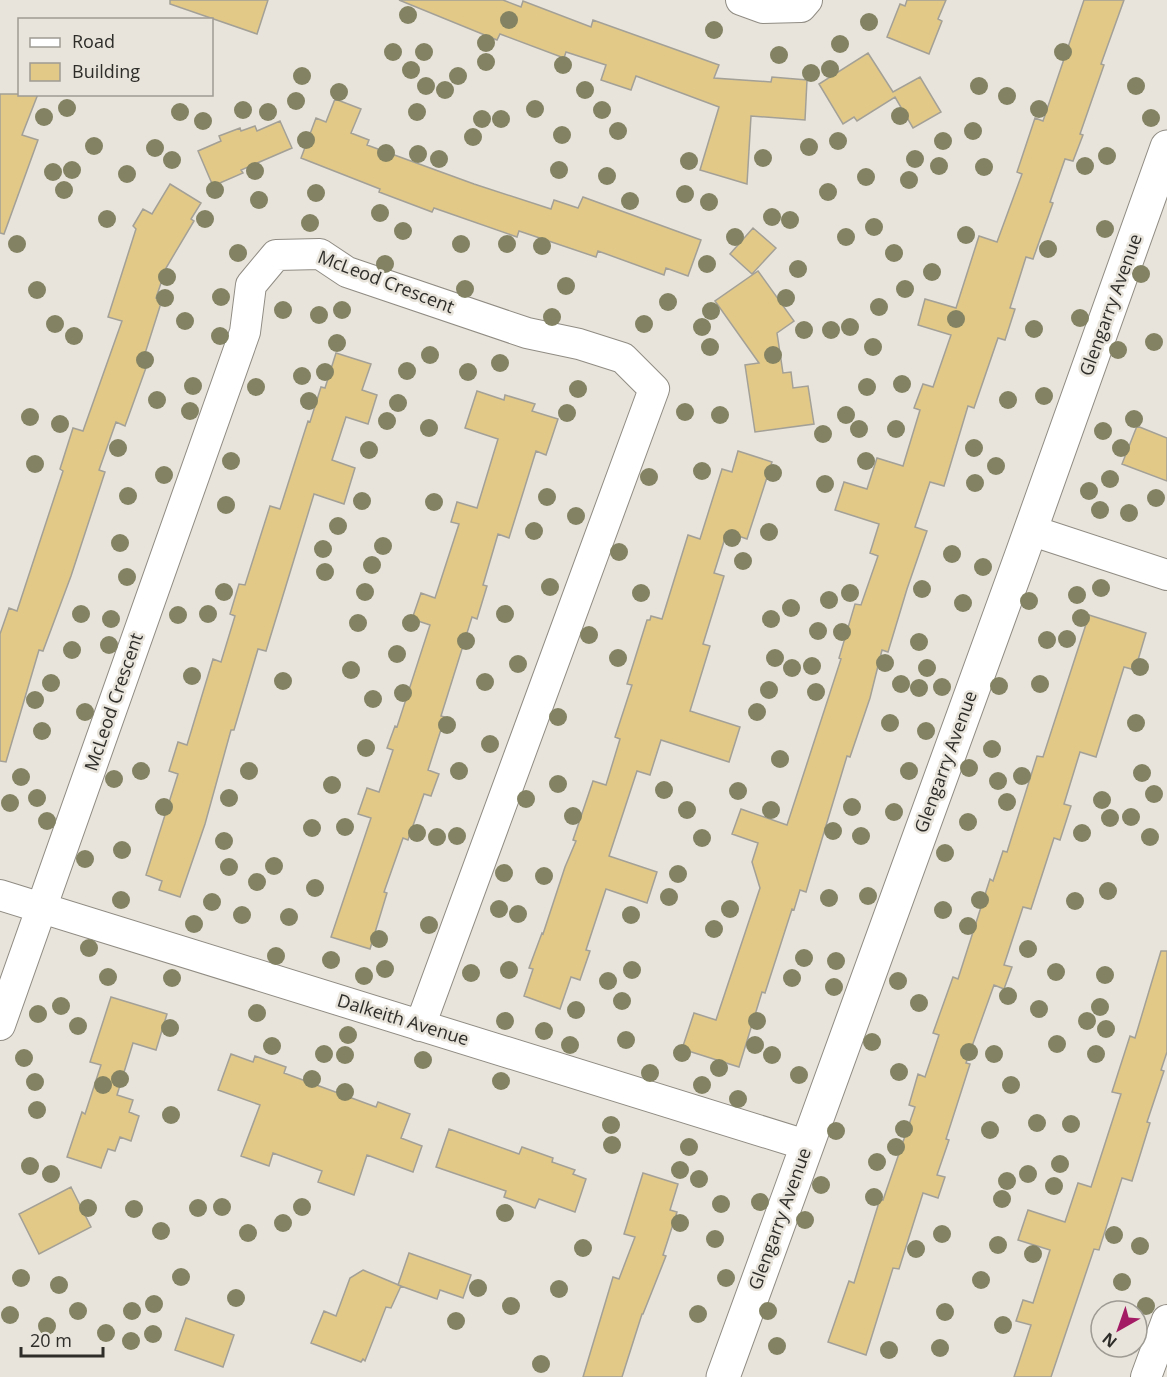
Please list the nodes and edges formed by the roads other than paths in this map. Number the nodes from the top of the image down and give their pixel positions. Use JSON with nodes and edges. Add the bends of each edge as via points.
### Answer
{"nodes":[{"id":1,"x":741,"y":0,"type":"edge"},
{"id":2,"x":807,"y":0,"type":"edge"},
{"id":3,"x":1167,"y":147,"type":"edge"},
{"id":4,"x":1030,"y":530,"type":"junction"},
{"id":5,"x":1167,"y":575,"type":"edge"},
{"id":6,"x":0,"y":895,"type":"edge"},
{"id":7,"x":42,"y":908,"type":"junction"},
{"id":8,"x":0,"y":1025,"type":"edge"},
{"id":9,"x":420,"y":1026,"type":"junction"},
{"id":10,"x":806,"y":1145,"type":"junction"},
{"id":11,"x":1167,"y":1320,"type":"edge"},
{"id":12,"x":723,"y":1377,"type":"edge"},
{"id":13,"x":1146,"y":1377,"type":"edge"}],
"edges":[{"from":1,"to":2,"type":"street","via":[[764,8],[801,7]]},
{"from":3,"to":4,"type":"street","name":"Glengarry Avenue"},
{"from":4,"to":5,"type":"street"},
{"from":4,"to":10,"type":"street","name":"Glengarry Avenue"},
{"from":6,"to":7,"type":"street","name":"Dalkeith Avenue"},
{"from":7,"to":8,"type":"street","name":"McLeod Crescent"},
{"from":7,"to":9,"type":"street","name":"Dalkeith Avenue"},
{"from":7,"to":9,"type":"street","name":"McLeod Crescent","via":[[245,332],[251,285],[276,255],[320,254],[347,272],[527,333],[623,358],[654,389]]},
{"from":9,"to":10,"type":"street","name":"Dalkeith Avenue"},
{"from":10,"to":12,"type":"street","name":"Glengarry Avenue"},
{"from":11,"to":13,"type":"street"}]}
